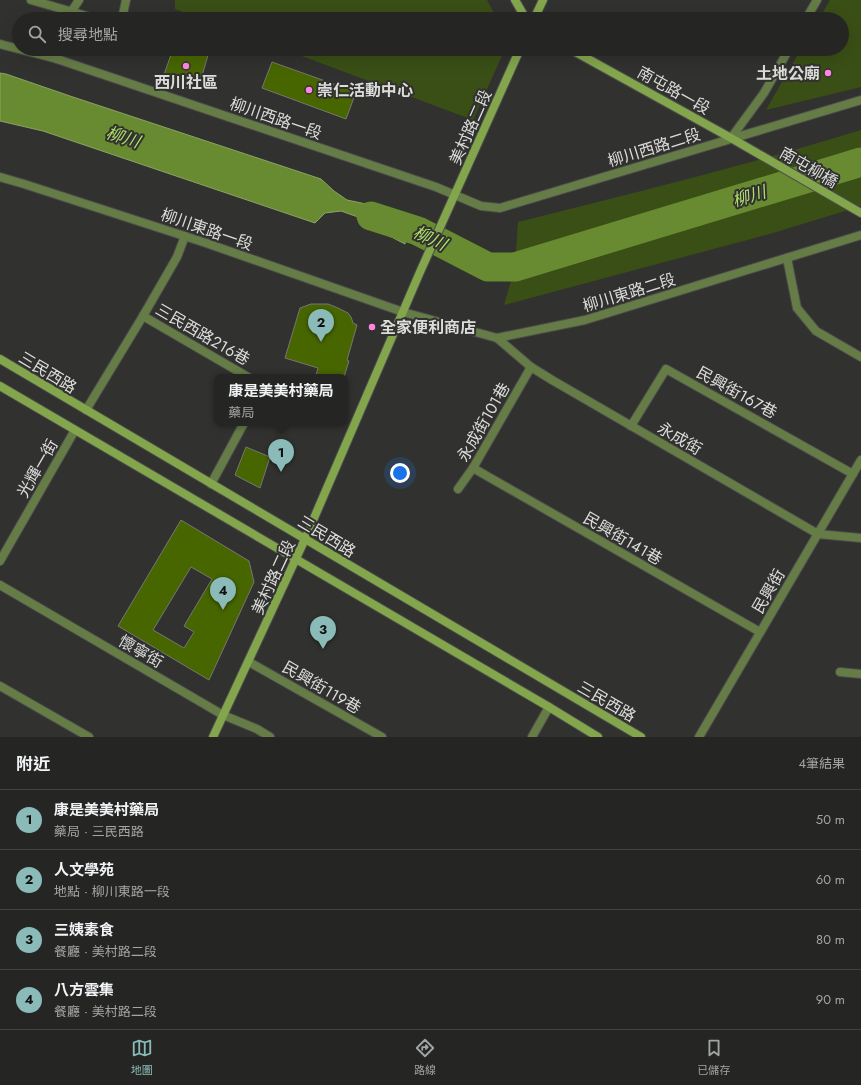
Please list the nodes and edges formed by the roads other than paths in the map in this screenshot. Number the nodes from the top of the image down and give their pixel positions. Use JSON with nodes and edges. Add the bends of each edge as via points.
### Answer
{"nodes":[{"id":1,"x":31,"y":0,"type":"edge"},
{"id":2,"x":79,"y":0,"type":"edge"},
{"id":3,"x":126,"y":0,"type":"edge"},
{"id":4,"x":515,"y":0,"type":"edge"},
{"id":5,"x":543,"y":0,"type":"edge"},
{"id":6,"x":817,"y":0,"type":"edge"},
{"id":7,"x":62,"y":12,"type":"edge"},
{"id":8,"x":72,"y":12,"type":"edge"},
{"id":9,"x":123,"y":12,"type":"edge"},
{"id":10,"x":522,"y":12,"type":"edge"},
{"id":11,"x":537,"y":12,"type":"edge"},
{"id":12,"x":810,"y":12,"type":"edge"},
{"id":13,"x":0,"y":44,"type":"edge"},
{"id":14,"x":12,"y":47,"type":"edge"},
{"id":15,"x":46,"y":56,"type":"edge"},
{"id":16,"x":58,"y":56,"type":"edge"},
{"id":17,"x":517,"y":56,"type":"edge"},
{"id":18,"x":583,"y":56,"type":"edge"},
{"id":19,"x":785,"y":56,"type":"edge"},
{"id":20,"x":57,"y":59,"type":"junction"},
{"id":21,"x":861,"y":100,"type":"edge"},
{"id":22,"x":731,"y":138,"type":"junction"},
{"id":23,"x":764,"y":157,"type":"joint"},
{"id":24,"x":0,"y":177,"type":"edge"},
{"id":25,"x":455,"y":194,"type":"junction"},
{"id":26,"x":861,"y":213,"type":"edge"},
{"id":27,"x":861,"y":235,"type":"edge"},
{"id":28,"x":185,"y":236,"type":"junction"},
{"id":29,"x":787,"y":258,"type":"junction"},
{"id":30,"x":403,"y":312,"type":"junction"},
{"id":31,"x":143,"y":316,"type":"junction"},
{"id":32,"x":497,"y":338,"type":"junction"},
{"id":33,"x":861,"y":357,"type":"edge"},
{"id":34,"x":0,"y":359,"type":"edge"},
{"id":35,"x":531,"y":367,"type":"junction"},
{"id":36,"x":243,"y":374,"type":"edge"},
{"id":37,"x":0,"y":386,"type":"edge"},
{"id":38,"x":86,"y":410,"type":"junction"},
{"id":39,"x":242,"y":426,"type":"edge"},
{"id":40,"x":631,"y":426,"type":"junction"},
{"id":41,"x":75,"y":430,"type":"junction"},
{"id":42,"x":861,"y":460,"type":"edge"},
{"id":43,"x":473,"y":468,"type":"junction"},
{"id":44,"x":853,"y":474,"type":"junction"},
{"id":45,"x":211,"y":484,"type":"junction"},
{"id":46,"x":458,"y":489,"type":"dead end"},
{"id":47,"x":818,"y":534,"type":"junction"},
{"id":48,"x":861,"y":538,"type":"edge"},
{"id":49,"x":305,"y":539,"type":"junction"},
{"id":50,"x":296,"y":560,"type":"junction"},
{"id":51,"x":0,"y":561,"type":"edge"},
{"id":52,"x":0,"y":585,"type":"edge"},
{"id":53,"x":760,"y":632,"type":"junction"},
{"id":54,"x":249,"y":662,"type":"junction"},
{"id":55,"x":840,"y":672,"type":"dead end"},
{"id":56,"x":861,"y":674,"type":"edge"},
{"id":57,"x":0,"y":686,"type":"edge"},
{"id":58,"x":549,"y":707,"type":"junction"},
{"id":59,"x":223,"y":714,"type":"junction"},
{"id":60,"x":89,"y":737,"type":"edge"},
{"id":61,"x":213,"y":737,"type":"edge"},
{"id":62,"x":270,"y":737,"type":"edge"},
{"id":63,"x":382,"y":737,"type":"edge"},
{"id":64,"x":532,"y":737,"type":"edge"},
{"id":65,"x":598,"y":737,"type":"edge"},
{"id":66,"x":641,"y":737,"type":"edge"},
{"id":67,"x":699,"y":737,"type":"edge"}],
"edges":[{"from":1,"to":7,"type":"street"},
{"from":2,"to":8,"type":"street"},
{"from":3,"to":9,"type":"street"},
{"from":4,"to":10,"type":"street"},
{"from":5,"to":11,"type":"street"},
{"from":6,"to":12,"type":"street"},
{"from":13,"to":14,"type":"street","name":"柳川西路一段"},
{"from":15,"to":20,"type":"street","name":"柳川西路一段"},
{"from":16,"to":20,"type":"street"},
{"from":17,"to":25,"type":"street","name":"美村路二段"},
{"from":18,"to":22,"type":"street","name":"南屯路一段"},
{"from":19,"to":22,"type":"street","via":[[764,92]]},
{"from":20,"to":25,"type":"street","name":"柳川西路一段"},
{"from":21,"to":22,"type":"street","name":"柳川西路二段"},
{"from":22,"to":23,"type":"street","name":"南屯路一段"},
{"from":22,"to":25,"type":"street","name":"柳川西路二段","via":[[500,208],[481,206]]},
{"from":23,"to":26,"type":"street","name":"南屯柳橋"},
{"from":24,"to":28,"type":"street","name":"柳川東路一段"},
{"from":25,"to":30,"type":"street","name":"美村路二段"},
{"from":27,"to":29,"type":"street","name":"柳川東路二段"},
{"from":28,"to":30,"type":"street","name":"柳川東路一段"},
{"from":28,"to":31,"type":"street","via":[[177,257]]},
{"from":29,"to":32,"type":"street","name":"柳川東路二段","via":[[585,320]]},
{"from":29,"to":33,"type":"street","via":[[797,308],[816,331]]},
{"from":30,"to":32,"type":"street","name":"柳川東路二段"},
{"from":30,"to":49,"type":"street","name":"美村路二段"},
{"from":31,"to":36,"type":"street","name":"三民西路216巷"},
{"from":31,"to":38,"type":"street"},
{"from":32,"to":35,"type":"street","name":"永成街"},
{"from":34,"to":38,"type":"street","name":"三民西路"},
{"from":35,"to":40,"type":"street","name":"永成街"},
{"from":35,"to":43,"type":"street","name":"永成街101巷"},
{"from":37,"to":41,"type":"street"},
{"from":38,"to":45,"type":"street","name":"三民西路"},
{"from":39,"to":45,"type":"street"},
{"from":40,"to":44,"type":"street","name":"民興街167巷","via":[[666,369]]},
{"from":40,"to":47,"type":"street","name":"永成街"},
{"from":41,"to":50,"type":"street"},
{"from":41,"to":51,"type":"street","name":"光輝一街"},
{"from":42,"to":44,"type":"street","name":"民興街"},
{"from":43,"to":46,"type":"street","name":"永成街101巷"},
{"from":43,"to":53,"type":"street","name":"民興街141巷"},
{"from":44,"to":47,"type":"street","name":"民興街"},
{"from":45,"to":49,"type":"street","name":"三民西路"},
{"from":47,"to":48,"type":"street","name":"永成街"},
{"from":47,"to":53,"type":"street","name":"民興街"},
{"from":49,"to":50,"type":"street","name":"美村路二段"},
{"from":49,"to":66,"type":"street","name":"三民西路"},
{"from":50,"to":54,"type":"street","name":"美村路二段"},
{"from":50,"to":58,"type":"street"},
{"from":52,"to":59,"type":"street","name":"懷寧街"},
{"from":53,"to":67,"type":"street","name":"民興街"},
{"from":54,"to":59,"type":"street","name":"美村路二段"},
{"from":54,"to":63,"type":"street","name":"民興街119巷"},
{"from":55,"to":56,"type":"street"},
{"from":57,"to":60,"type":"street"},
{"from":58,"to":64,"type":"street"},
{"from":58,"to":65,"type":"street"},
{"from":59,"to":61,"type":"street","name":"美村路二段"},
{"from":59,"to":62,"type":"street","name":"懷寧街"}]}
